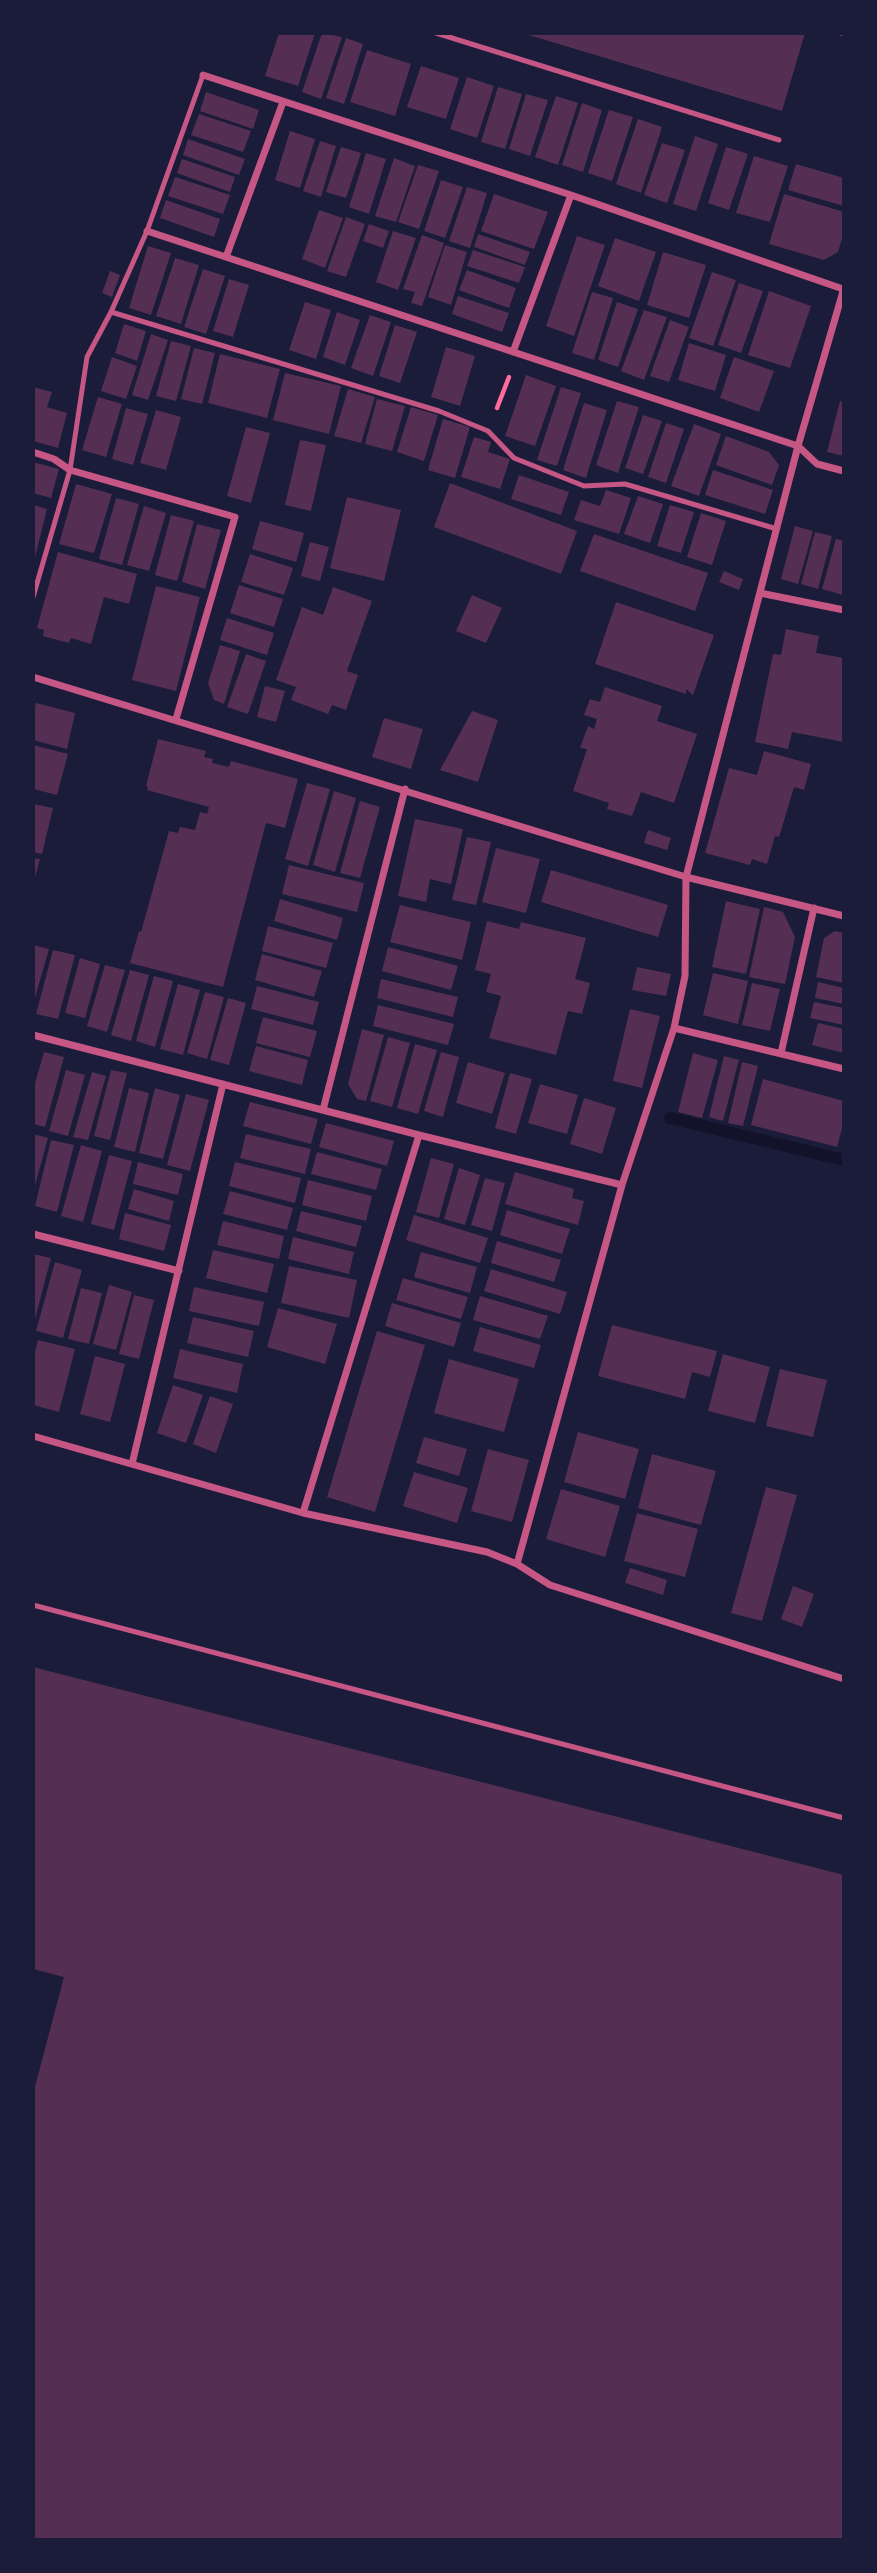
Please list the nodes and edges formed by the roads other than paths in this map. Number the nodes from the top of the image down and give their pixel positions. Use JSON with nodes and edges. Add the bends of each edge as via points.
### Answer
{"nodes":[{"id":1,"x":436,"y":33,"type":"edge"},
{"id":2,"x":203,"y":75,"type":"joint"},
{"id":3,"x":283,"y":102,"type":"junction"},
{"id":4,"x":779,"y":140,"type":"dead end"},
{"id":5,"x":571,"y":195,"type":"junction"},
{"id":6,"x":147,"y":231,"type":"junction"},
{"id":7,"x":226,"y":257,"type":"junction"},
{"id":8,"x":844,"y":288,"type":"edge"},
{"id":9,"x":111,"y":312,"type":"junction"},
{"id":10,"x":513,"y":352,"type":"junction"},
{"id":11,"x":798,"y":446,"type":"junction"},
{"id":12,"x":33,"y":452,"type":"edge"},
{"id":13,"x":70,"y":470,"type":"junction"},
{"id":14,"x":844,"y":471,"type":"edge"},
{"id":15,"x":777,"y":529,"type":"junction"},
{"id":16,"x":760,"y":593,"type":"junction"},
{"id":17,"x":33,"y":597,"type":"edge"},
{"id":18,"x":844,"y":610,"type":"edge"},
{"id":19,"x":33,"y":677,"type":"edge"},
{"id":20,"x":176,"y":719,"type":"junction"},
{"id":21,"x":405,"y":789,"type":"junction"},
{"id":22,"x":686,"y":877,"type":"junction"},
{"id":23,"x":814,"y":908,"type":"junction"},
{"id":24,"x":844,"y":916,"type":"edge"},
{"id":25,"x":674,"y":1028,"type":"junction"},
{"id":26,"x":33,"y":1035,"type":"edge"},
{"id":27,"x":781,"y":1054,"type":"junction"},
{"id":28,"x":844,"y":1069,"type":"edge"},
{"id":29,"x":223,"y":1084,"type":"junction"},
{"id":30,"x":323,"y":1111,"type":"junction"},
{"id":31,"x":419,"y":1135,"type":"junction"},
{"id":32,"x":622,"y":1185,"type":"junction"},
{"id":33,"x":33,"y":1234,"type":"edge"},
{"id":34,"x":179,"y":1271,"type":"junction"},
{"id":35,"x":33,"y":1436,"type":"edge"},
{"id":36,"x":132,"y":1464,"type":"junction"},
{"id":37,"x":303,"y":1513,"type":"junction"},
{"id":38,"x":517,"y":1564,"type":"junction"},
{"id":39,"x":33,"y":1605,"type":"edge"},
{"id":40,"x":844,"y":1679,"type":"edge"},
{"id":41,"x":844,"y":1818,"type":"edge"}],
"edges":[{"from":1,"to":4,"type":"lane"},
{"from":2,"to":3,"type":"street"},
{"from":2,"to":6,"type":"lane"},
{"from":3,"to":5,"type":"street"},
{"from":3,"to":7,"type":"street"},
{"from":5,"to":8,"type":"street"},
{"from":5,"to":10,"type":"street"},
{"from":6,"to":7,"type":"street"},
{"from":6,"to":9,"type":"lane"},
{"from":7,"to":10,"type":"street"},
{"from":8,"to":11,"type":"street"},
{"from":9,"to":13,"type":"lane","via":[[87,357]]},
{"from":9,"to":15,"type":"lane","via":[[439,411],[488,431],[514,458],[584,486],[625,484]]},
{"from":10,"to":11,"type":"street"},
{"from":11,"to":14,"type":"street","via":[[817,464]]},
{"from":11,"to":15,"type":"street"},
{"from":12,"to":13,"type":"street"},
{"from":13,"to":17,"type":"lane"},
{"from":13,"to":20,"type":"street","via":[[235,517]]},
{"from":15,"to":16,"type":"street"},
{"from":16,"to":18,"type":"street"},
{"from":16,"to":22,"type":"street"},
{"from":19,"to":20,"type":"street"},
{"from":20,"to":21,"type":"street"},
{"from":21,"to":22,"type":"street"},
{"from":21,"to":30,"type":"street"},
{"from":22,"to":23,"type":"street"},
{"from":22,"to":25,"type":"street","via":[[685,976]]},
{"from":23,"to":24,"type":"street"},
{"from":23,"to":27,"type":"street"},
{"from":25,"to":27,"type":"street"},
{"from":25,"to":32,"type":"street"},
{"from":26,"to":29,"type":"street"},
{"from":27,"to":28,"type":"street"},
{"from":29,"to":30,"type":"street"},
{"from":29,"to":34,"type":"street"},
{"from":30,"to":31,"type":"street"},
{"from":31,"to":32,"type":"street"},
{"from":31,"to":37,"type":"street"},
{"from":32,"to":38,"type":"street"},
{"from":33,"to":34,"type":"street"},
{"from":34,"to":36,"type":"street"},
{"from":35,"to":36,"type":"street"},
{"from":36,"to":37,"type":"street"},
{"from":37,"to":38,"type":"street","via":[[486,1552]]},
{"from":38,"to":40,"type":"street","via":[[550,1585]]},
{"from":39,"to":41,"type":"lane"}]}
